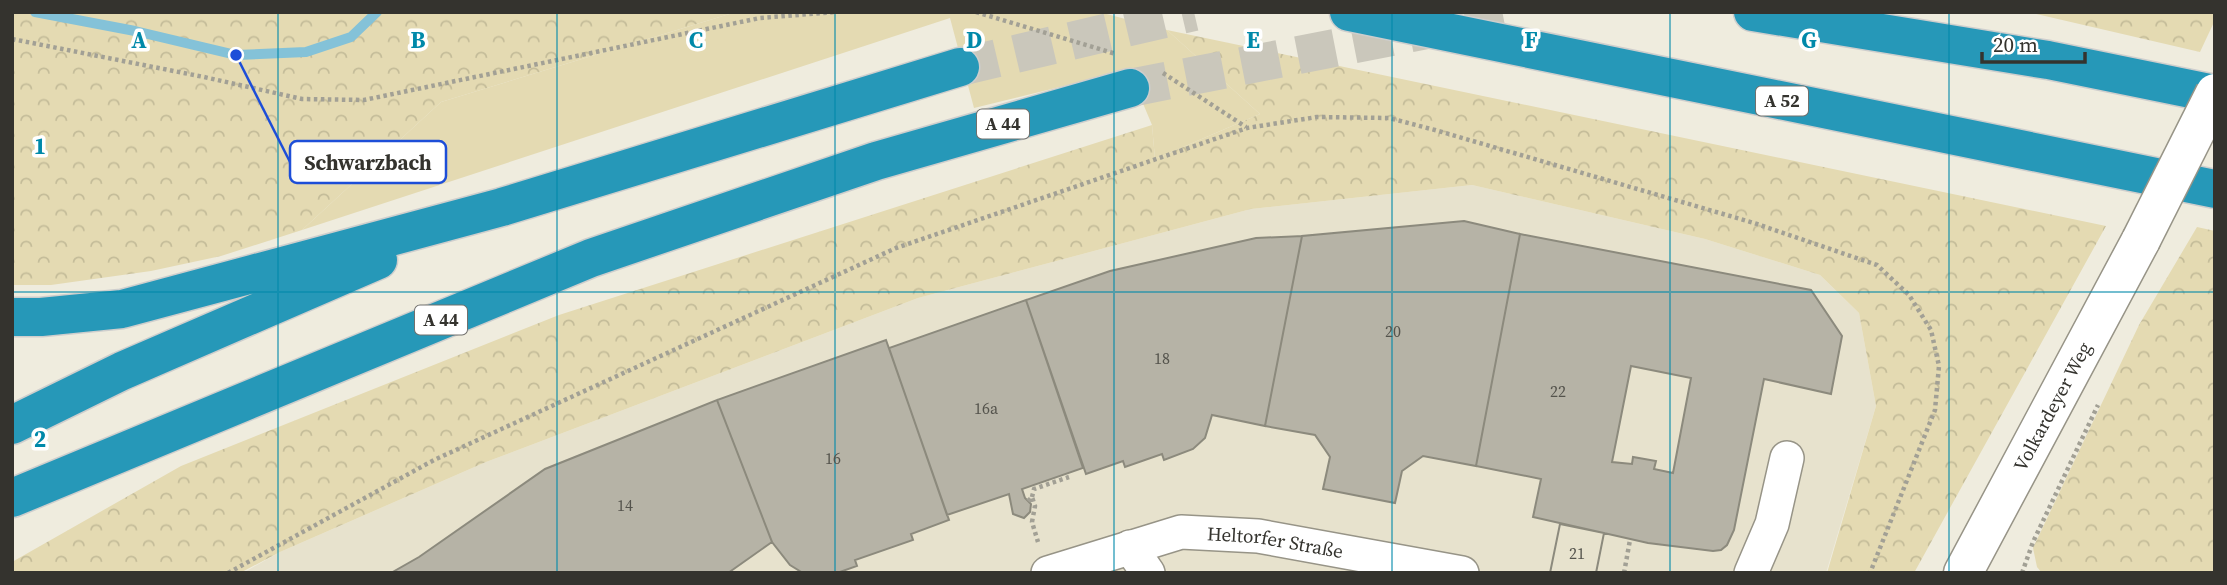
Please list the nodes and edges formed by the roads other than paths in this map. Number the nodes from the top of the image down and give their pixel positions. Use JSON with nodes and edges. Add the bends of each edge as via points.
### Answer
{"nodes":[{"id":1,"x":1349,"y":12,"type":"edge"},
{"id":2,"x":1753,"y":12,"type":"edge"},
{"id":3,"x":960,"y":67,"type":"tunnel mouth"},
{"id":4,"x":1130,"y":88,"type":"tunnel mouth"},
{"id":5,"x":2215,"y":94,"type":"edge"},
{"id":6,"x":2215,"y":189,"type":"edge"},
{"id":7,"x":502,"y":207,"type":"junction"},
{"id":8,"x":12,"y":317,"type":"edge"},
{"id":9,"x":12,"y":425,"type":"edge"},
{"id":10,"x":1787,"y":458,"type":"dead end"},
{"id":11,"x":12,"y":498,"type":"edge"},
{"id":12,"x":1044,"y":560,"type":"edge"},
{"id":13,"x":1139,"y":560,"type":"edge"},
{"id":14,"x":1462,"y":573,"type":"edge"},
{"id":15,"x":1752,"y":573,"type":"edge"},
{"id":16,"x":1963,"y":573,"type":"edge"}],
"edges":[{"from":1,"to":6,"type":"highway","number":"A 52"},
{"from":2,"to":5,"type":"highway","via":[[2048,60]]},
{"from":3,"to":7,"type":"highway"},
{"from":4,"to":11,"type":"highway","number":"A 44","via":[[876,161],[591,258]]},
{"from":5,"to":16,"type":"street","name":"Volkardeyer Weg","bridge":true},
{"from":7,"to":8,"type":"highway","via":[[122,309]]},
{"from":7,"to":9,"type":"highway","via":[[122,371]]},
{"from":10,"to":15,"type":"street","via":[[1772,524]]},
{"from":12,"to":13,"type":"street","name":"Heltorfer Straße"},
{"from":13,"to":14,"type":"street","name":"Heltorfer Straße","via":[[1181,532],[1258,536]]}]}
